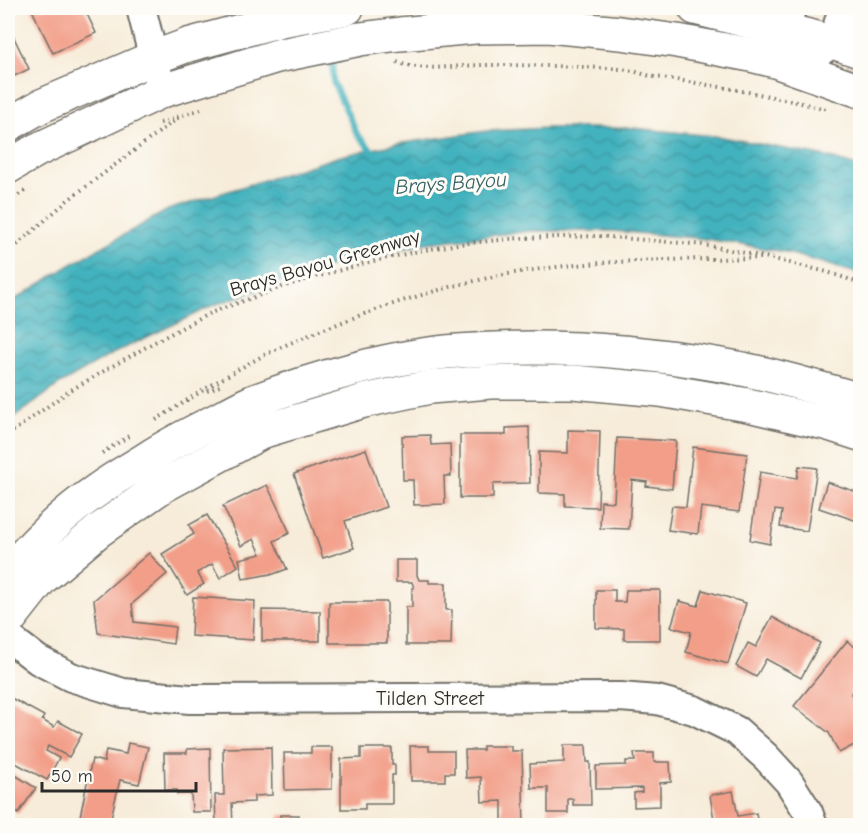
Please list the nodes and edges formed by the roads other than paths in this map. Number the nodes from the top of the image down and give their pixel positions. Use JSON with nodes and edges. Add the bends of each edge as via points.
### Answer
{"nodes":[{"id":1,"x":141,"y":8,"type":"edge"},
{"id":2,"x":347,"y":8,"type":"edge"},
{"id":3,"x":695,"y":8,"type":"edge"},
{"id":4,"x":843,"y":8,"type":"edge"},
{"id":5,"x":788,"y":19,"type":"edge"},
{"id":6,"x":847,"y":46,"type":"edge"},
{"id":7,"x":153,"y":58,"type":"junction"},
{"id":8,"x":796,"y":68,"type":"junction"},
{"id":9,"x":861,"y":91,"type":"edge"},
{"id":10,"x":171,"y":104,"type":"junction"},
{"id":11,"x":8,"y":125,"type":"edge"},
{"id":12,"x":17,"y":178,"type":"edge"},
{"id":13,"x":861,"y":400,"type":"edge"},
{"id":14,"x":861,"y":434,"type":"edge"},
{"id":15,"x":8,"y":573,"type":"edge"},
{"id":16,"x":8,"y":621,"type":"edge"},
{"id":17,"x":8,"y":637,"type":"edge"},
{"id":18,"x":813,"y":825,"type":"edge"}],
"edges":[{"from":1,"to":7,"type":"street"},
{"from":2,"to":7,"type":"main road","via":[[281,20]]},
{"from":3,"to":5,"type":"main road"},
{"from":4,"to":6,"type":"street"},
{"from":5,"to":6,"type":"main road"},
{"from":5,"to":8,"type":"street"},
{"from":6,"to":8,"type":"street"},
{"from":7,"to":10,"type":"street"},
{"from":7,"to":11,"type":"main road","via":[[41,106]]},
{"from":8,"to":9,"type":"main road"},
{"from":8,"to":10,"type":"main road","via":[[751,55],[620,33],[548,26],[475,27],[360,39],[277,56]]},
{"from":10,"to":12,"type":"main road","via":[[37,150]]},
{"from":13,"to":15,"type":"main road","via":[[722,365],[584,349],[457,351],[388,362],[320,379],[251,403],[178,440],[98,489],[61,518]]},
{"from":14,"to":16,"type":"main road","via":[[748,405],[660,390],[573,382],[430,387],[375,399],[264,431],[161,487],[98,531],[41,579]]},
{"from":17,"to":18,"type":"street","name":"Tilden Street","via":[[38,660],[70,677],[123,693],[190,699],[657,700],[694,710],[737,731],[789,782]]}]}
